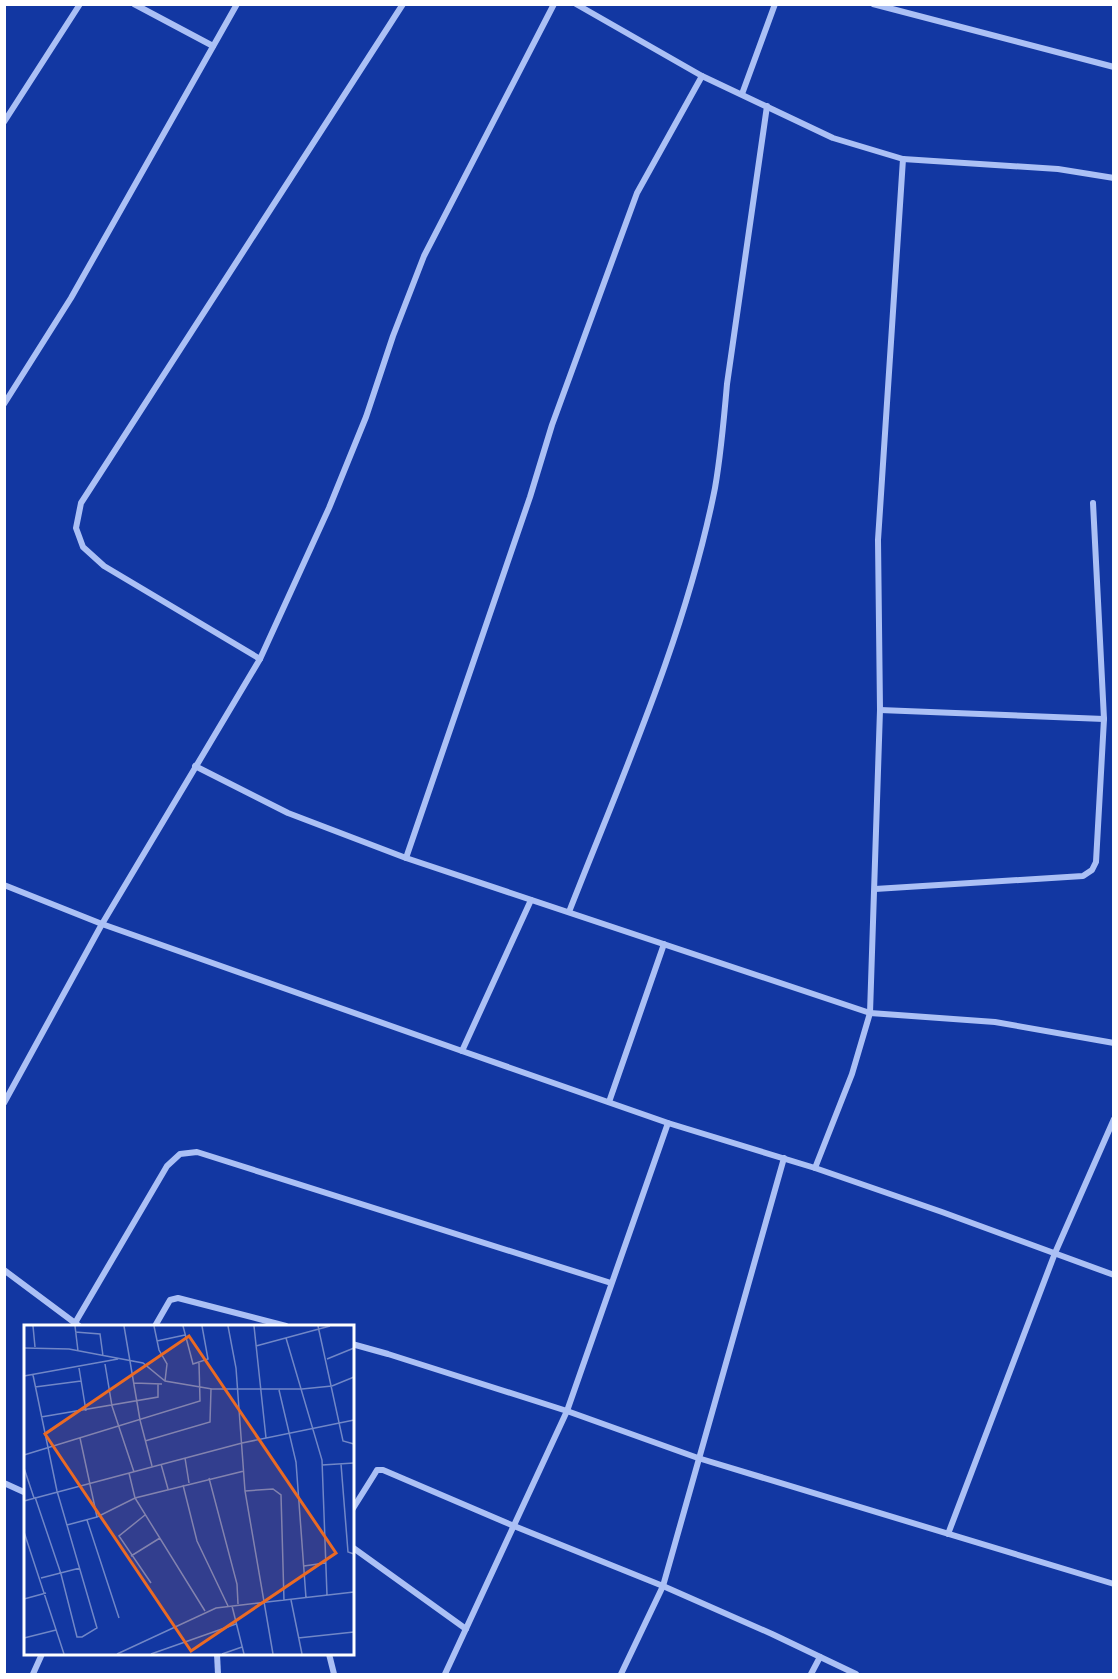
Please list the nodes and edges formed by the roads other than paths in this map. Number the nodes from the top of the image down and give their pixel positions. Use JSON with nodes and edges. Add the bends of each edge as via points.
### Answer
{"nodes":[{"id":1,"x":80,"y":4,"type":"edge"},
{"id":2,"x":134,"y":4,"type":"edge"},
{"id":3,"x":237,"y":4,"type":"edge"},
{"id":4,"x":403,"y":4,"type":"edge"},
{"id":5,"x":554,"y":4,"type":"edge"},
{"id":6,"x":576,"y":4,"type":"edge"},
{"id":7,"x":775,"y":4,"type":"edge"},
{"id":8,"x":873,"y":4,"type":"edge"},
{"id":9,"x":213,"y":46,"type":"junction"},
{"id":10,"x":1113,"y":67,"type":"edge"},
{"id":11,"x":702,"y":76,"type":"junction"},
{"id":12,"x":742,"y":94,"type":"junction"},
{"id":13,"x":767,"y":106,"type":"junction"},
{"id":14,"x":4,"y":122,"type":"edge"},
{"id":15,"x":903,"y":159,"type":"junction"},
{"id":16,"x":1113,"y":178,"type":"edge"},
{"id":17,"x":4,"y":404,"type":"edge"},
{"id":18,"x":1093,"y":503,"type":"dead end"},
{"id":19,"x":260,"y":659,"type":"junction"},
{"id":20,"x":879,"y":710,"type":"junction"},
{"id":21,"x":1104,"y":719,"type":"junction"},
{"id":22,"x":195,"y":766,"type":"junction"},
{"id":23,"x":406,"y":858,"type":"junction"},
{"id":24,"x":4,"y":885,"type":"edge"},
{"id":25,"x":875,"y":889,"type":"junction"},
{"id":26,"x":531,"y":900,"type":"junction"},
{"id":27,"x":569,"y":912,"type":"junction"},
{"id":28,"x":102,"y":924,"type":"junction"},
{"id":29,"x":664,"y":944,"type":"junction"},
{"id":30,"x":870,"y":1013,"type":"junction"},
{"id":31,"x":1113,"y":1043,"type":"edge"},
{"id":32,"x":462,"y":1051,"type":"junction"},
{"id":33,"x":609,"y":1102,"type":"junction"},
{"id":34,"x":4,"y":1103,"type":"edge"},
{"id":35,"x":1113,"y":1119,"type":"edge"},
{"id":36,"x":668,"y":1123,"type":"junction"},
{"id":37,"x":784,"y":1158,"type":"junction"},
{"id":38,"x":815,"y":1168,"type":"junction"},
{"id":39,"x":1055,"y":1253,"type":"junction"},
{"id":40,"x":4,"y":1270,"type":"edge"},
{"id":41,"x":1113,"y":1275,"type":"edge"},
{"id":42,"x":611,"y":1284,"type":"junction"},
{"id":43,"x":77,"y":1325,"type":"edge"},
{"id":44,"x":156,"y":1325,"type":"edge"},
{"id":45,"x":282,"y":1325,"type":"edge"},
{"id":46,"x":354,"y":1345,"type":"edge"},
{"id":47,"x":567,"y":1411,"type":"junction"},
{"id":48,"x":698,"y":1458,"type":"junction"},
{"id":49,"x":4,"y":1483,"type":"edge"},
{"id":50,"x":24,"y":1492,"type":"edge"},
{"id":51,"x":354,"y":1507,"type":"edge"},
{"id":52,"x":514,"y":1526,"type":"junction"},
{"id":53,"x":948,"y":1534,"type":"junction"},
{"id":54,"x":354,"y":1548,"type":"edge"},
{"id":55,"x":1113,"y":1584,"type":"edge"},
{"id":56,"x":663,"y":1586,"type":"junction"},
{"id":57,"x":466,"y":1629,"type":"junction"},
{"id":58,"x":41,"y":1655,"type":"edge"},
{"id":59,"x":217,"y":1655,"type":"edge"},
{"id":60,"x":329,"y":1655,"type":"edge"},
{"id":61,"x":820,"y":1657,"type":"junction"},
{"id":62,"x":33,"y":1674,"type":"edge"},
{"id":63,"x":218,"y":1674,"type":"edge"},
{"id":64,"x":334,"y":1674,"type":"edge"},
{"id":65,"x":445,"y":1674,"type":"edge"},
{"id":66,"x":621,"y":1674,"type":"edge"},
{"id":67,"x":812,"y":1674,"type":"edge"},
{"id":68,"x":856,"y":1674,"type":"edge"}],
"edges":[{"from":1,"to":14,"type":"street"},
{"from":2,"to":9,"type":"street"},
{"from":3,"to":9,"type":"street"},
{"from":4,"to":19,"type":"street","via":[[81,503],[76,528],[83,547],[104,566]]},
{"from":5,"to":19,"type":"street","via":[[424,256],[329,508]]},
{"from":6,"to":11,"type":"street"},
{"from":7,"to":12,"type":"street"},
{"from":8,"to":10,"type":"street"},
{"from":9,"to":17,"type":"street","via":[[71,298]]},
{"from":11,"to":12,"type":"street"},
{"from":11,"to":23,"type":"street","via":[[637,193],[552,425]]},
{"from":12,"to":13,"type":"street"},
{"from":13,"to":15,"type":"street","via":[[833,138]]},
{"from":13,"to":27,"type":"street","via":[[715,487],[671,648]]},
{"from":15,"to":16,"type":"street","via":[[1058,169]]},
{"from":15,"to":20,"type":"street","via":[[878,540]]},
{"from":18,"to":21,"type":"street"},
{"from":19,"to":22,"type":"street"},
{"from":20,"to":21,"type":"street"},
{"from":20,"to":25,"type":"street"},
{"from":21,"to":25,"type":"street","via":[[1096,862],[1092,870],[1083,876]]},
{"from":22,"to":23,"type":"street","via":[[288,813]]},
{"from":22,"to":28,"type":"street"},
{"from":23,"to":26,"type":"street"},
{"from":24,"to":28,"type":"street"},
{"from":25,"to":30,"type":"street"},
{"from":26,"to":27,"type":"street"},
{"from":26,"to":32,"type":"street"},
{"from":27,"to":29,"type":"street"},
{"from":28,"to":32,"type":"street"},
{"from":28,"to":34,"type":"street"},
{"from":29,"to":30,"type":"street"},
{"from":29,"to":33,"type":"street"},
{"from":30,"to":31,"type":"street","via":[[995,1022]]},
{"from":30,"to":38,"type":"street","via":[[852,1074]]},
{"from":32,"to":33,"type":"street"},
{"from":33,"to":36,"type":"street"},
{"from":35,"to":39,"type":"street"},
{"from":36,"to":37,"type":"street"},
{"from":36,"to":42,"type":"street"},
{"from":37,"to":38,"type":"street"},
{"from":37,"to":48,"type":"street"},
{"from":38,"to":39,"type":"street"},
{"from":39,"to":41,"type":"street"},
{"from":39,"to":53,"type":"street"},
{"from":40,"to":43,"type":"street"},
{"from":42,"to":43,"type":"street","via":[[197,1152],[180,1154],[167,1166]]},
{"from":42,"to":47,"type":"street"},
{"from":44,"to":45,"type":"street","via":[[170,1300],[178,1298]]},
{"from":46,"to":47,"type":"street"},
{"from":47,"to":48,"type":"street"},
{"from":47,"to":52,"type":"street"},
{"from":48,"to":53,"type":"street"},
{"from":48,"to":56,"type":"street"},
{"from":49,"to":50,"type":"street"},
{"from":51,"to":52,"type":"street","via":[[377,1470],[383,1470]]},
{"from":52,"to":56,"type":"street"},
{"from":52,"to":57,"type":"street"},
{"from":53,"to":55,"type":"street"},
{"from":54,"to":57,"type":"street"},
{"from":56,"to":61,"type":"street"},
{"from":56,"to":66,"type":"street"},
{"from":57,"to":65,"type":"street"},
{"from":58,"to":62,"type":"street"},
{"from":59,"to":63,"type":"street"},
{"from":60,"to":64,"type":"street"},
{"from":61,"to":67,"type":"street"},
{"from":61,"to":68,"type":"street"}]}
